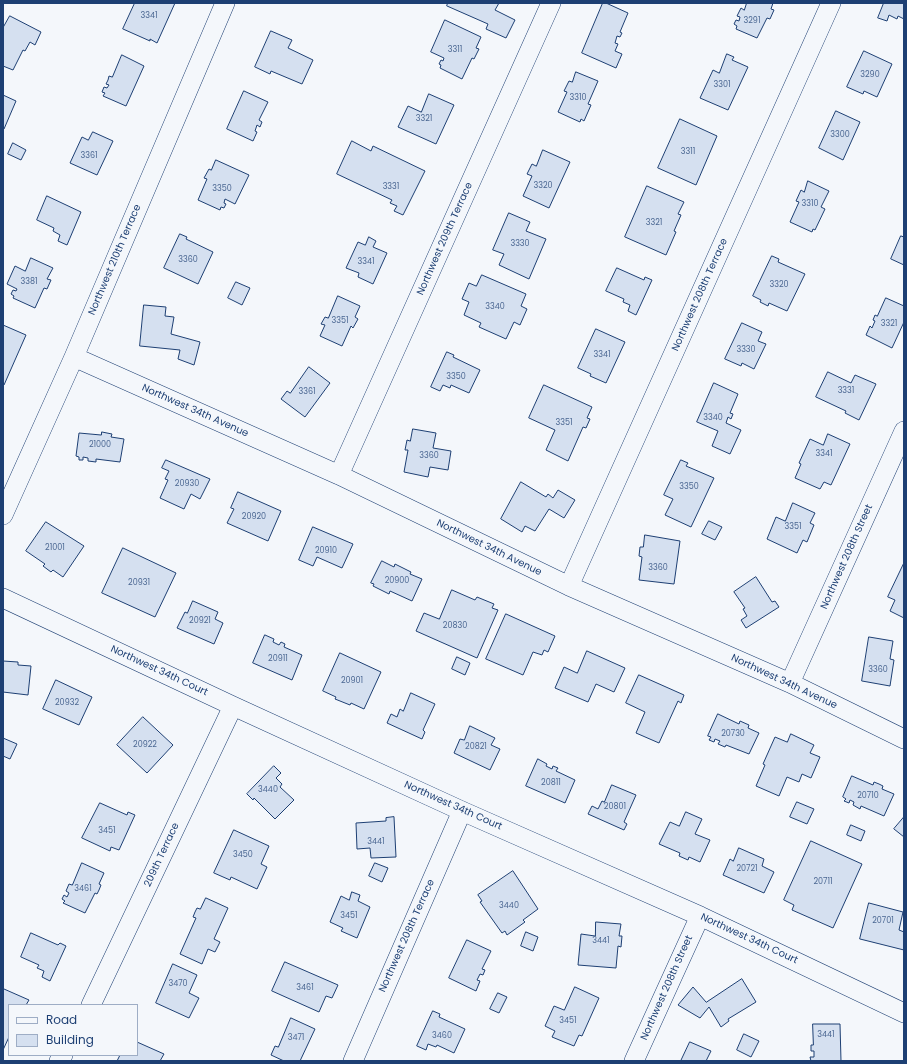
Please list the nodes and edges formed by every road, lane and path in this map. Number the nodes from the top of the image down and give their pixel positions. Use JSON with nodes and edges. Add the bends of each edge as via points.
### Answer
{"nodes":[{"id":1,"x":225,"y":3,"type":"edge"},
{"id":2,"x":551,"y":3,"type":"edge"},
{"id":3,"x":831,"y":3,"type":"edge"},
{"id":4,"x":74,"y":356,"type":"junction"},
{"id":5,"x":904,"y":431,"type":"edge"},
{"id":6,"x":339,"y":475,"type":"junction"},
{"id":7,"x":3,"y":515,"type":"edge"},
{"id":8,"x":569,"y":586,"type":"junction"},
{"id":9,"x":3,"y":598,"type":"edge"},
{"id":10,"x":790,"y":683,"type":"junction"},
{"id":11,"x":233,"y":706,"type":"junction"},
{"id":12,"x":904,"y":739,"type":"edge"},
{"id":13,"x":462,"y":811,"type":"junction"},
{"id":14,"x":700,"y":916,"type":"junction"},
{"id":15,"x":91,"y":1004,"type":"edge"},
{"id":16,"x":904,"y":1013,"type":"edge"},
{"id":17,"x":352,"y":1061,"type":"edge"},
{"id":18,"x":634,"y":1061,"type":"edge"}],
"edges":[{"from":1,"to":4,"type":"street","name":"Northwest 210th Terrace"},
{"from":2,"to":6,"type":"street","name":"Northwest 209th Terrace"},
{"from":3,"to":8,"type":"street","name":"Northwest 208th Terrace"},
{"from":4,"to":6,"type":"street","name":"Northwest 34th Avenue"},
{"from":4,"to":7,"type":"street","name":"Northwest 210th Terrace"},
{"from":5,"to":10,"type":"street","name":"Northwest 208th Street"},
{"from":6,"to":8,"type":"street","name":"Northwest 34th Avenue"},
{"from":8,"to":10,"type":"street","name":"Northwest 34th Avenue"},
{"from":9,"to":11,"type":"street","name":"Northwest 34th Court"},
{"from":10,"to":12,"type":"street","name":"Northwest 34th Avenue"},
{"from":11,"to":13,"type":"street","name":"Northwest 34th Court"},
{"from":11,"to":15,"type":"street","name":"209th Terrace"},
{"from":13,"to":14,"type":"street","name":"Northwest 34th Court"},
{"from":13,"to":17,"type":"street","name":"Northwest 208th Terrace"},
{"from":14,"to":16,"type":"street","name":"Northwest 34th Court"},
{"from":14,"to":18,"type":"street","name":"Northwest 208th Street"}]}
